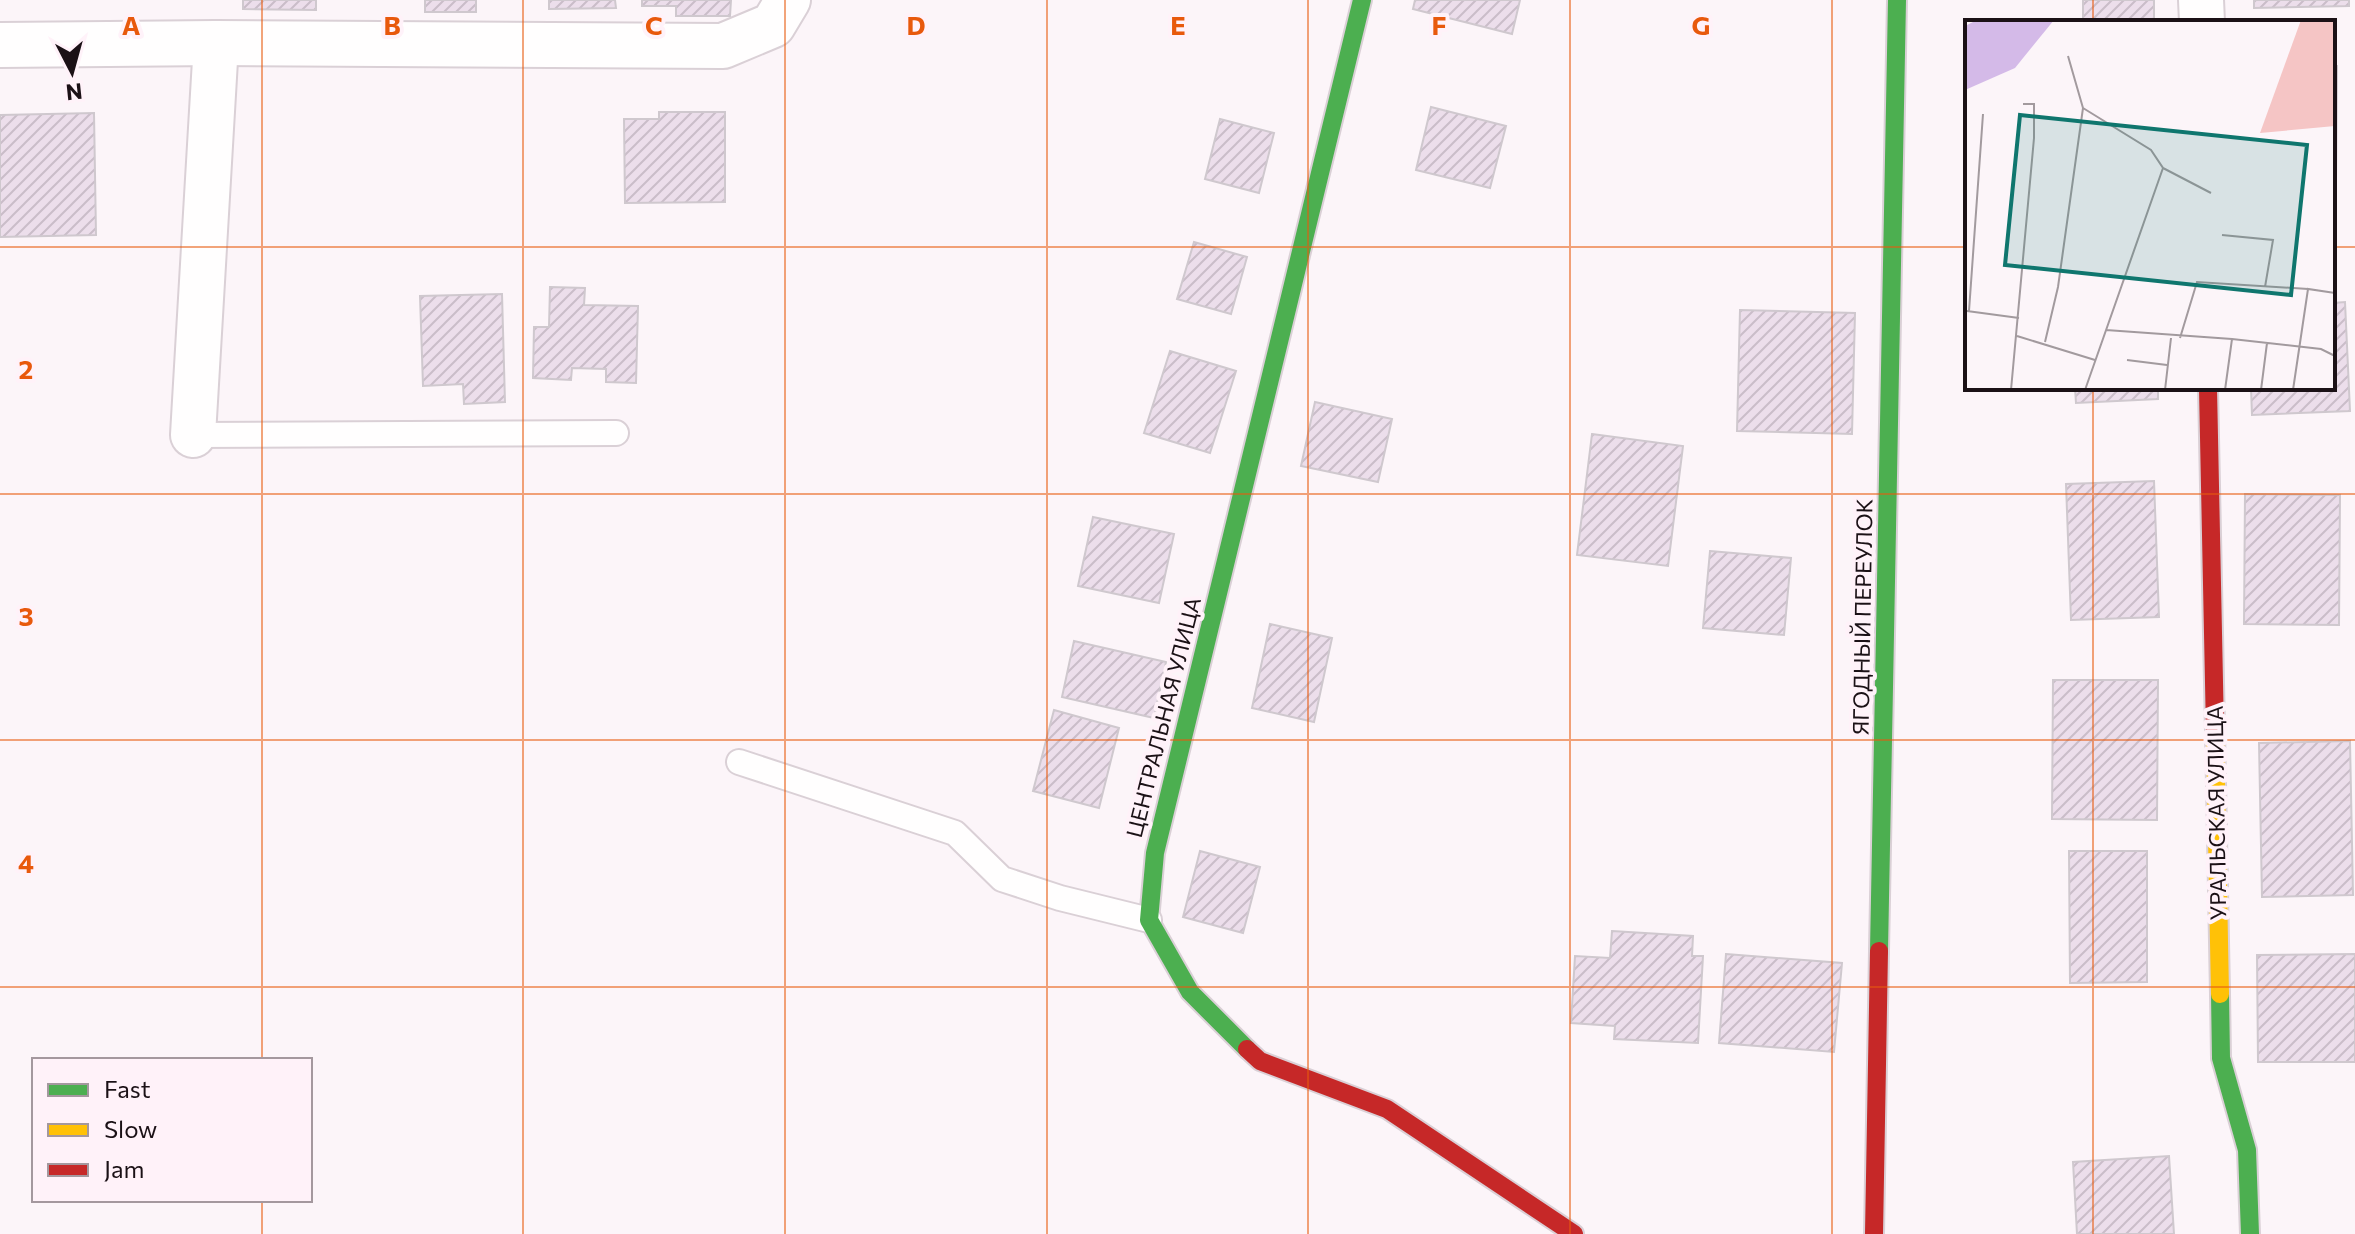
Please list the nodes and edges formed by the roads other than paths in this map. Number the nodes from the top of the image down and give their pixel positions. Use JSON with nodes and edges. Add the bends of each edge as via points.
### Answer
{"nodes":[{"id":1,"x":788,"y":0,"type":"edge"},
{"id":2,"x":1362,"y":0,"type":"edge"},
{"id":3,"x":1897,"y":0,"type":"edge"},
{"id":4,"x":2201,"y":0,"type":"edge"},
{"id":5,"x":2202,"y":20,"type":"edge"},
{"id":6,"x":216,"y":43,"type":"junction"},
{"id":7,"x":0,"y":45,"type":"edge"},
{"id":8,"x":2208,"y":390,"type":"edge"},
{"id":9,"x":616,"y":433,"type":"dead end"},
{"id":10,"x":193,"y":435,"type":"joint"},
{"id":11,"x":739,"y":762,"type":"dead end"},
{"id":12,"x":1149,"y":920,"type":"junction"},
{"id":13,"x":1574,"y":1234,"type":"edge"},
{"id":14,"x":1874,"y":1234,"type":"edge"},
{"id":15,"x":2250,"y":1234,"type":"edge"}],
"edges":[{"from":1,"to":6,"type":"street","via":[[773,25],[723,46]]},
{"from":2,"to":12,"type":"street","name":"ЦЕНТРАЛЬНАЯ УЛИЦА","via":[[1155,853]]},
{"from":3,"to":14,"type":"street","name":"ЯГОДНЫЙ ПЕРЕУЛОК"},
{"from":4,"to":5,"type":"street"},
{"from":6,"to":7,"type":"street"},
{"from":6,"to":10,"type":"street"},
{"from":8,"to":15,"type":"street","name":"УРАЛЬСКАЯ УЛИЦА","via":[[2221,1058],[2247,1150]]},
{"from":9,"to":10,"type":"lane"},
{"from":11,"to":12,"type":"lane","via":[[955,833],[1002,879]]},
{"from":12,"to":13,"type":"street","via":[[1190,992],[1260,1061],[1387,1109]]}]}
